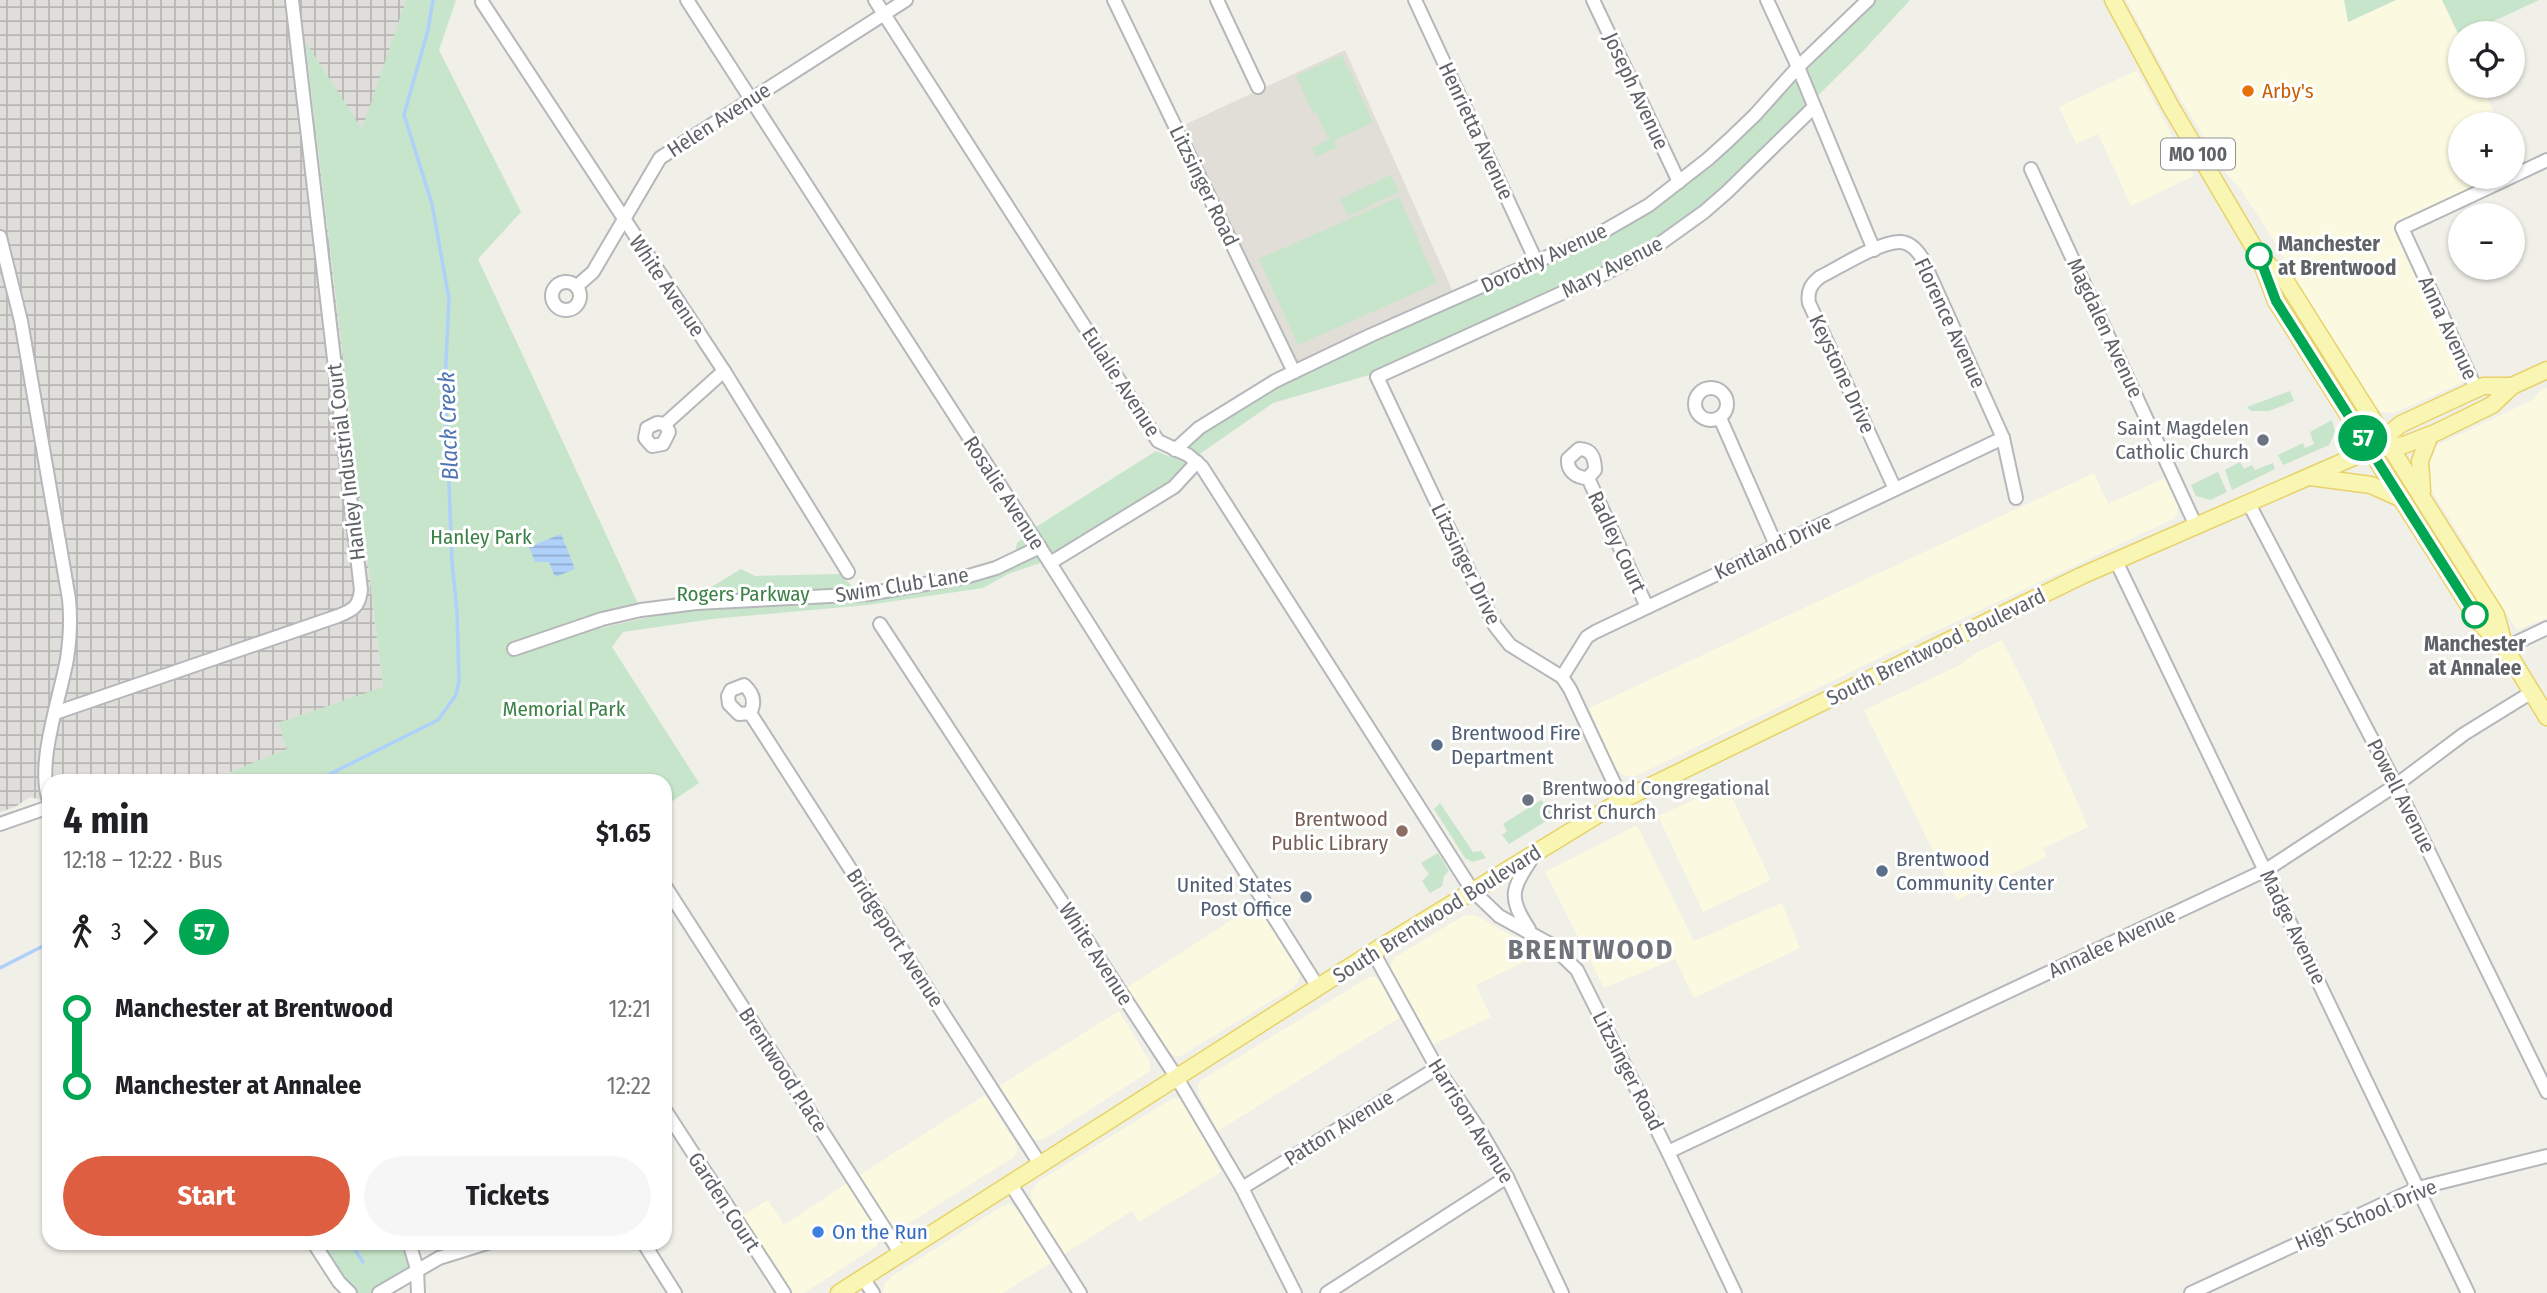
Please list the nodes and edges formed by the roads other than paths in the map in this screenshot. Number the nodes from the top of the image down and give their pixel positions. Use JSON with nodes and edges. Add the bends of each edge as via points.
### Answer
{"nodes":[{"id":1,"x":292,"y":0,"type":"edge"},
{"id":2,"x":687,"y":0,"type":"edge"},
{"id":3,"x":875,"y":0,"type":"edge"},
{"id":4,"x":906,"y":0,"type":"edge"},
{"id":5,"x":1114,"y":0,"type":"edge"},
{"id":6,"x":1217,"y":0,"type":"edge"},
{"id":7,"x":1415,"y":0,"type":"edge"},
{"id":8,"x":1593,"y":0,"type":"edge"},
{"id":9,"x":1767,"y":0,"type":"edge"},
{"id":10,"x":1868,"y":0,"type":"edge"},
{"id":11,"x":2113,"y":0,"type":"edge"},
{"id":12,"x":482,"y":2,"type":"dead end"},
{"id":13,"x":884,"y":14,"type":"junction"},
{"id":14,"x":1798,"y":67,"type":"junction"},
{"id":15,"x":1258,"y":87,"type":"dead end"},
{"id":16,"x":750,"y":100,"type":"junction"},
{"id":17,"x":1814,"y":107,"type":"junction"},
{"id":18,"x":2547,"y":160,"type":"edge"},
{"id":19,"x":2031,"y":169,"type":"dead end"},
{"id":20,"x":2525,"y":170,"type":"edge"},
{"id":21,"x":1679,"y":183,"type":"junction"},
{"id":22,"x":2484,"y":189,"type":"edge"},
{"id":23,"x":623,"y":219,"type":"junction"},
{"id":24,"x":0,"y":237,"type":"edge"},
{"id":25,"x":1874,"y":250,"type":"junction"},
{"id":26,"x":2259,"y":256,"type":"junction"},
{"id":27,"x":1537,"y":262,"type":"junction"},
{"id":28,"x":578,"y":286,"type":"dead end"},
{"id":29,"x":2547,"y":370,"type":"edge"},
{"id":30,"x":724,"y":371,"type":"junction"},
{"id":31,"x":1294,"y":372,"type":"junction"},
{"id":32,"x":1377,"y":377,"type":"joint"},
{"id":33,"x":2512,"y":386,"type":"junction"},
{"id":34,"x":2476,"y":389,"type":"junction"},
{"id":35,"x":1720,"y":418,"type":"dead end"},
{"id":36,"x":664,"y":424,"type":"dead end"},
{"id":37,"x":2430,"y":435,"type":"junction"},
{"id":38,"x":2003,"y":438,"type":"junction"},
{"id":39,"x":2388,"y":442,"type":"junction"},
{"id":40,"x":1175,"y":450,"type":"junction"},
{"id":41,"x":2370,"y":450,"type":"junction"},
{"id":42,"x":1197,"y":462,"type":"junction"},
{"id":43,"x":2307,"y":477,"type":"junction"},
{"id":44,"x":1588,"y":478,"type":"dead end"},
{"id":45,"x":1895,"y":489,"type":"junction"},
{"id":46,"x":2423,"y":497,"type":"junction"},
{"id":47,"x":2017,"y":498,"type":"dead end"},
{"id":48,"x":2402,"y":499,"type":"junction"},
{"id":49,"x":2249,"y":503,"type":"junction"},
{"id":50,"x":2196,"y":526,"type":"junction"},
{"id":51,"x":1776,"y":545,"type":"junction"},
{"id":52,"x":1040,"y":547,"type":"junction"},
{"id":53,"x":2116,"y":561,"type":"junction"},
{"id":54,"x":1050,"y":563,"type":"junction"},
{"id":55,"x":848,"y":572,"type":"dead end"},
{"id":56,"x":1647,"y":607,"type":"junction"},
{"id":57,"x":880,"y":624,"type":"dead end"},
{"id":58,"x":2547,"y":628,"type":"edge"},
{"id":59,"x":514,"y":649,"type":"dead end"},
{"id":60,"x":2505,"y":649,"type":"junction"},
{"id":61,"x":1562,"y":677,"type":"junction"},
{"id":62,"x":2532,"y":692,"type":"junction"},
{"id":63,"x":55,"y":713,"type":"junction"},
{"id":64,"x":750,"y":713,"type":"dead end"},
{"id":65,"x":2547,"y":717,"type":"edge"},
{"id":66,"x":45,"y":774,"type":"edge"},
{"id":67,"x":2396,"y":785,"type":"junction"},
{"id":68,"x":1622,"y":800,"type":"junction"},
{"id":69,"x":42,"y":809,"type":"edge"},
{"id":70,"x":0,"y":824,"type":"edge"},
{"id":71,"x":1537,"y":851,"type":"junction"},
{"id":72,"x":2266,"y":870,"type":"junction"},
{"id":73,"x":1472,"y":890,"type":"junction"},
{"id":74,"x":672,"y":897,"type":"edge"},
{"id":75,"x":1531,"y":932,"type":"junction"},
{"id":76,"x":1373,"y":952,"type":"junction"},
{"id":77,"x":1318,"y":987,"type":"junction"},
{"id":78,"x":1437,"y":1068,"type":"junction"},
{"id":79,"x":1177,"y":1078,"type":"junction"},
{"id":80,"x":2547,"y":1092,"type":"edge"},
{"id":81,"x":672,"y":1121,"type":"edge"},
{"id":82,"x":1668,"y":1152,"type":"junction"},
{"id":83,"x":2547,"y":1156,"type":"edge"},
{"id":84,"x":1040,"y":1164,"type":"junction"},
{"id":85,"x":1507,"y":1177,"type":"junction"},
{"id":86,"x":1010,"y":1183,"type":"junction"},
{"id":87,"x":1242,"y":1188,"type":"junction"},
{"id":88,"x":2418,"y":1188,"type":"junction"},
{"id":89,"x":318,"y":1250,"type":"edge"},
{"id":90,"x":412,"y":1250,"type":"edge"},
{"id":91,"x":464,"y":1250,"type":"edge"},
{"id":92,"x":648,"y":1250,"type":"edge"},
{"id":93,"x":901,"y":1254,"type":"junction"},
{"id":94,"x":418,"y":1269,"type":"junction"},
{"id":95,"x":863,"y":1278,"type":"junction"},
{"id":96,"x":1560,"y":1292,"type":"edge"},
{"id":97,"x":350,"y":1293,"type":"edge"},
{"id":98,"x":379,"y":1293,"type":"edge"},
{"id":99,"x":418,"y":1293,"type":"edge"},
{"id":100,"x":675,"y":1293,"type":"edge"},
{"id":101,"x":784,"y":1293,"type":"edge"},
{"id":102,"x":839,"y":1293,"type":"edge"},
{"id":103,"x":873,"y":1293,"type":"edge"},
{"id":104,"x":1080,"y":1293,"type":"edge"},
{"id":105,"x":1295,"y":1293,"type":"edge"},
{"id":106,"x":1327,"y":1293,"type":"edge"},
{"id":107,"x":1735,"y":1293,"type":"edge"},
{"id":108,"x":2191,"y":1293,"type":"edge"},
{"id":109,"x":2468,"y":1293,"type":"edge"}],
"edges":[{"from":1,"to":63,"type":"street","name":"Hanley Industrial Court","via":[[360,601],[338,616]]},
{"from":2,"to":16,"type":"street","name":"Rosalie Avenue"},
{"from":3,"to":13,"type":"street","name":"Eulalie Avenue"},
{"from":4,"to":13,"type":"street","name":"Helen Avenue"},
{"from":5,"to":31,"type":"street","name":"Litzsinger Road"},
{"from":6,"to":15,"type":"street"},
{"from":7,"to":27,"type":"street","name":"Henrietta Avenue"},
{"from":8,"to":21,"type":"street","name":"Joseph Avenue"},
{"from":9,"to":14,"type":"street"},
{"from":10,"to":14,"type":"street","name":"Dorothy Avenue"},
{"from":11,"to":26,"type":"main road","number":"MO 100"},
{"from":12,"to":23,"type":"street","name":"White Avenue"},
{"from":13,"to":16,"type":"street","name":"Helen Avenue"},
{"from":13,"to":40,"type":"street","name":"Eulalie Avenue","via":[[1158,441]]},
{"from":14,"to":17,"type":"street"},
{"from":14,"to":21,"type":"street","name":"Dorothy Avenue","via":[[1755,115]]},
{"from":16,"to":23,"type":"street","name":"Helen Avenue","via":[[660,158]]},
{"from":16,"to":52,"type":"street","name":"Rosalie Avenue"},
{"from":17,"to":25,"type":"street"},
{"from":17,"to":32,"type":"street","name":"Mary Avenue","via":[[1727,192],[1658,245]]},
{"from":18,"to":20,"type":"street"},
{"from":19,"to":50,"type":"street","name":"Magdalen Avenue"},
{"from":21,"to":27,"type":"street","name":"Dorothy Avenue","via":[[1627,219]]},
{"from":22,"to":34,"type":"street","name":"Anna Avenue","via":[[2402,228]]},
{"from":23,"to":28,"type":"street","name":"Helen Avenue","via":[[593,272]]},
{"from":23,"to":30,"type":"street","name":"White Avenue"},
{"from":24,"to":63,"type":"street","via":[[21,321],[69,599],[69,637]]},
{"from":25,"to":38,"type":"street","name":"Florence Avenue","via":[[1904,242],[1919,253]]},
{"from":25,"to":45,"type":"street","name":"Keystone Drive","via":[[1820,277],[1808,295]]},
{"from":26,"to":39,"type":"main road","number":"MO 100","via":[[2285,280]]},
{"from":26,"to":41,"type":"main road","number":"MO 100","via":[[2276,301]]},
{"from":27,"to":31,"type":"street","name":"Dorothy Avenue"},
{"from":29,"to":33,"type":"main road","name":"South Brentwood Boulevard"},
{"from":30,"to":36,"type":"street"},
{"from":30,"to":55,"type":"street","name":"White Avenue"},
{"from":31,"to":40,"type":"street","name":"Dorothy Avenue","via":[[1199,428]]},
{"from":32,"to":61,"type":"street","name":"Litzsinger Drive","via":[[1495,626],[1518,652]]},
{"from":33,"to":34,"type":"main road","name":"South Brentwood Boulevard"},
{"from":33,"to":37,"type":"main road","name":"South Brentwood Boulevard","via":[[2492,405]]},
{"from":34,"to":39,"type":"main road","name":"South Brentwood Boulevard","via":[[2401,424]]},
{"from":35,"to":51,"type":"street"},
{"from":37,"to":39,"type":"main road","name":"South Brentwood Boulevard","via":[[2409,444]]},
{"from":37,"to":46,"type":"main road","via":[[2420,461]]},
{"from":38,"to":45,"type":"street","name":"Kentland Drive"},
{"from":38,"to":47,"type":"street","name":"Florence Avenue"},
{"from":39,"to":41,"type":"main road","name":"South Brentwood Boulevard"},
{"from":39,"to":46,"type":"main road","number":"MO 100"},
{"from":40,"to":42,"type":"street","name":"Eulalie Avenue"},
{"from":41,"to":43,"type":"main road","name":"South Brentwood Boulevard"},
{"from":41,"to":48,"type":"main road","number":"MO 100"},
{"from":42,"to":54,"type":"street","via":[[1174,488]]},
{"from":42,"to":73,"type":"street","name":"Eulalie Avenue"},
{"from":43,"to":48,"type":"main road","via":[[2371,485]]},
{"from":43,"to":49,"type":"main road","name":"South Brentwood Boulevard"},
{"from":44,"to":56,"type":"street","name":"Radley Court"},
{"from":45,"to":51,"type":"street","name":"Kentland Drive"},
{"from":46,"to":60,"type":"main road","number":"MO 100","via":[[2497,615]]},
{"from":48,"to":60,"type":"main road","number":"MO 100","via":[[2480,623]]},
{"from":49,"to":50,"type":"main road","name":"South Brentwood Boulevard"},
{"from":49,"to":67,"type":"street","name":"Powell Avenue"},
{"from":50,"to":53,"type":"main road","name":"South Brentwood Boulevard"},
{"from":51,"to":56,"type":"street","name":"Kentland Drive"},
{"from":52,"to":54,"type":"street","name":"Rosalie Avenue"},
{"from":52,"to":59,"type":"street","name":"Swim Club Lane","via":[[965,577],[868,594],[641,610]]},
{"from":53,"to":68,"type":"main road","name":"South Brentwood Boulevard"},
{"from":53,"to":72,"type":"street","name":"Madge Avenue"},
{"from":54,"to":77,"type":"street","name":"Rosalie Avenue"},
{"from":56,"to":61,"type":"street","name":"Kentland Drive","via":[[1587,637]]},
{"from":57,"to":79,"type":"street","name":"White Avenue"},
{"from":58,"to":60,"type":"street"},
{"from":60,"to":62,"type":"main road","number":"MO 100"},
{"from":61,"to":68,"type":"street"},
{"from":62,"to":65,"type":"main road","number":"MO 100"},
{"from":62,"to":67,"type":"street","name":"Annalee Avenue","via":[[2464,734]]},
{"from":63,"to":66,"type":"street"},
{"from":64,"to":84,"type":"street","name":"Bridgeport Avenue"},
{"from":67,"to":72,"type":"street","name":"Annalee Avenue"},
{"from":67,"to":80,"type":"street","name":"Powell Avenue"},
{"from":68,"to":71,"type":"main road","name":"South Brentwood Boulevard"},
{"from":69,"to":70,"type":"street"},
{"from":71,"to":73,"type":"main road","name":"South Brentwood Boulevard"},
{"from":71,"to":75,"type":"street","via":[[1514,888],[1513,901]]},
{"from":72,"to":82,"type":"street","name":"Annalee Avenue"},
{"from":72,"to":88,"type":"street","name":"Madge Avenue"},
{"from":73,"to":75,"type":"street","name":"Litzsinger Road","via":[[1499,916]]},
{"from":73,"to":76,"type":"main road","name":"South Brentwood Boulevard"},
{"from":74,"to":93,"type":"street","name":"Brentwood Place"},
{"from":75,"to":82,"type":"street","name":"Litzsinger Road","via":[[1577,970]]},
{"from":76,"to":77,"type":"main road","name":"South Brentwood Boulevard"},
{"from":76,"to":78,"type":"street","name":"Harrison Avenue"},
{"from":77,"to":79,"type":"main road","name":"South Brentwood Boulevard"},
{"from":78,"to":85,"type":"street","name":"Harrison Avenue"},
{"from":78,"to":87,"type":"street","name":"Patton Avenue"},
{"from":79,"to":84,"type":"main road","name":"South Brentwood Boulevard"},
{"from":79,"to":87,"type":"street","name":"White Avenue"},
{"from":81,"to":101,"type":"street","name":"Garden Court"},
{"from":82,"to":107,"type":"street","name":"Litzsinger Road"},
{"from":83,"to":88,"type":"street","name":"High School Drive"},
{"from":84,"to":86,"type":"main road","name":"South Brentwood Boulevard"},
{"from":85,"to":96,"type":"street","name":"Harrison Avenue"},
{"from":85,"to":106,"type":"street"},
{"from":86,"to":93,"type":"main road","name":"South Brentwood Boulevard"},
{"from":86,"to":104,"type":"street"},
{"from":87,"to":105,"type":"street","name":"White Avenue"},
{"from":88,"to":108,"type":"street","name":"High School Drive"},
{"from":88,"to":109,"type":"street","name":"Madge Avenue"},
{"from":89,"to":97,"type":"street"},
{"from":90,"to":94,"type":"street"},
{"from":91,"to":94,"type":"street"},
{"from":92,"to":100,"type":"street"},
{"from":93,"to":95,"type":"main road","name":"South Brentwood Boulevard"},
{"from":94,"to":98,"type":"street"},
{"from":94,"to":99,"type":"street"},
{"from":95,"to":102,"type":"main road","name":"South Brentwood Boulevard"},
{"from":95,"to":103,"type":"street"}]}
